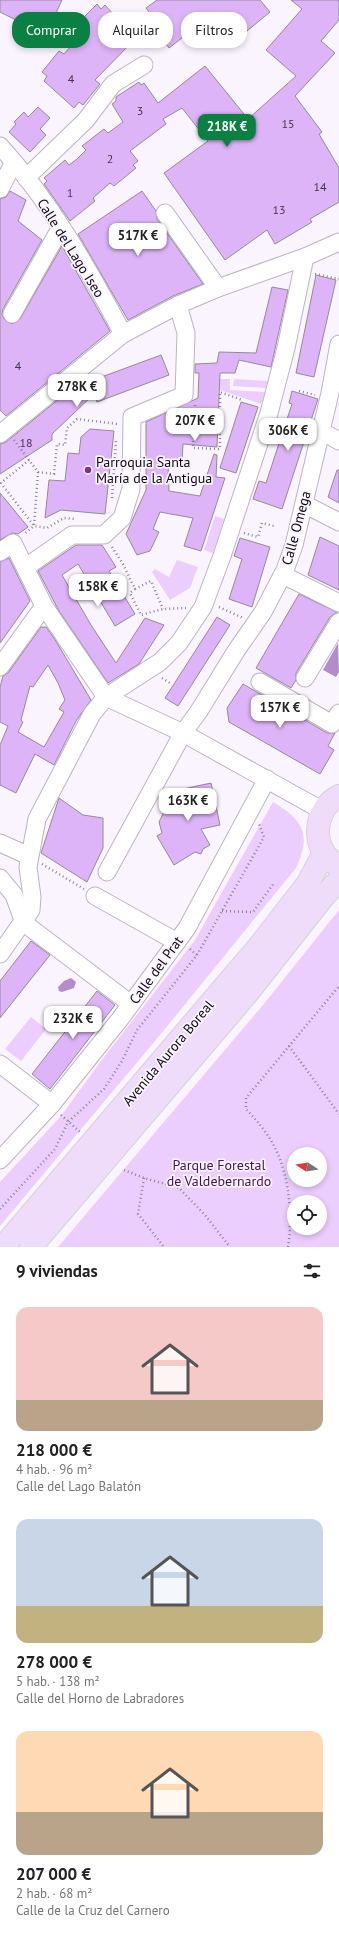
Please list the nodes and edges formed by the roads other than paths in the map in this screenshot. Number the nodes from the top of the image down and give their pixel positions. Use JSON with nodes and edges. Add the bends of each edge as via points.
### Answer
{"nodes":[{"id":1,"x":144,"y":65,"type":"dead end"},
{"id":2,"x":0,"y":146,"type":"edge"},
{"id":3,"x":14,"y":162,"type":"junction"},
{"id":4,"x":26,"y":178,"type":"junction"},
{"id":5,"x":0,"y":189,"type":"edge"},
{"id":6,"x":165,"y":213,"type":"dead end"},
{"id":7,"x":61,"y":227,"type":"junction"},
{"id":8,"x":339,"y":242,"type":"edge"},
{"id":9,"x":305,"y":257,"type":"junction"},
{"id":10,"x":218,"y":288,"type":"junction"},
{"id":11,"x":178,"y":305,"type":"junction"},
{"id":12,"x":12,"y":314,"type":"dead end"},
{"id":13,"x":123,"y":334,"type":"junction"},
{"id":14,"x":339,"y":344,"type":"edge"},
{"id":15,"x":2,"y":429,"type":"edge"},
{"id":16,"x":321,"y":431,"type":"junction"},
{"id":17,"x":339,"y":441,"type":"edge"},
{"id":18,"x":304,"y":504,"type":"junction"},
{"id":19,"x":339,"y":522,"type":"edge"},
{"id":20,"x":6,"y":548,"type":"edge"},
{"id":21,"x":26,"y":567,"type":"junction"},
{"id":22,"x":283,"y":575,"type":"junction"},
{"id":23,"x":339,"y":603,"type":"edge"},
{"id":24,"x":44,"y":606,"type":"junction"},
{"id":25,"x":339,"y":622,"type":"edge"},
{"id":26,"x":0,"y":667,"type":"edge"},
{"id":27,"x":306,"y":678,"type":"dead end"},
{"id":28,"x":136,"y":679,"type":"junction"},
{"id":29,"x":260,"y":682,"type":"dead end"},
{"id":30,"x":106,"y":697,"type":"junction"},
{"id":31,"x":339,"y":713,"type":"edge"},
{"id":32,"x":146,"y":716,"type":"junction"},
{"id":33,"x":183,"y":733,"type":"junction"},
{"id":34,"x":267,"y":779,"type":"junction"},
{"id":35,"x":331,"y":804,"type":"edge"},
{"id":36,"x":0,"y":843,"type":"edge"},
{"id":37,"x":35,"y":859,"type":"junction"},
{"id":38,"x":331,"y":860,"type":"edge"},
{"id":39,"x":107,"y":872,"type":"dead end"},
{"id":40,"x":0,"y":878,"type":"edge"},
{"id":41,"x":339,"y":880,"type":"edge"},
{"id":42,"x":95,"y":896,"type":"road end"},
{"id":43,"x":24,"y":923,"type":"junction"},
{"id":44,"x":182,"y":945,"type":"junction"},
{"id":45,"x":0,"y":954,"type":"edge"},
{"id":46,"x":131,"y":1004,"type":"junction"},
{"id":47,"x":0,"y":1064,"type":"edge"},
{"id":48,"x":56,"y":1109,"type":"junction"},
{"id":49,"x":0,"y":1160,"type":"edge"},
{"id":50,"x":3,"y":1247,"type":"edge"},
{"id":51,"x":32,"y":1247,"type":"edge"}],
"edges":[{"from":1,"to":4,"type":"street","via":[[113,84],[86,120]]},
{"from":2,"to":3,"type":"street","name":"Calle del Lago Iseo"},
{"from":3,"to":4,"type":"street","name":"Calle del Lago Iseo"},
{"from":3,"to":5,"type":"street"},
{"from":4,"to":7,"type":"street","name":"Calle del Lago Iseo"},
{"from":6,"to":10,"type":"street"},
{"from":7,"to":12,"type":"street"},
{"from":7,"to":13,"type":"street","name":"Calle del Lago Iseo"},
{"from":8,"to":9,"type":"street"},
{"from":9,"to":10,"type":"street"},
{"from":9,"to":28,"type":"street","via":[[269,413],[212,586],[203,607],[179,643],[160,662]]},
{"from":10,"to":11,"type":"street"},
{"from":11,"to":13,"type":"street"},
{"from":11,"to":21,"type":"street","via":[[186,333],[184,395],[132,421],[131,489],[122,518],[104,534],[72,535]]},
{"from":13,"to":15,"type":"street"},
{"from":14,"to":16,"type":"street","name":"Calle Omega"},
{"from":16,"to":17,"type":"street"},
{"from":16,"to":18,"type":"street","name":"Calle Omega"},
{"from":18,"to":19,"type":"street"},
{"from":18,"to":22,"type":"street","name":"Calle Omega","via":[[294,545]]},
{"from":20,"to":21,"type":"street"},
{"from":21,"to":24,"type":"street"},
{"from":22,"to":23,"type":"street"},
{"from":22,"to":33,"type":"street","name":"Calle Omega","via":[[263,612]]},
{"from":24,"to":26,"type":"street"},
{"from":24,"to":30,"type":"street"},
{"from":25,"to":27,"type":"street"},
{"from":28,"to":30,"type":"street"},
{"from":28,"to":32,"type":"street","via":[[133,697]]},
{"from":29,"to":31,"type":"street","via":[[332,724]]},
{"from":30,"to":32,"type":"street"},
{"from":30,"to":37,"type":"street","via":[[92,714],[41,809],[34,830]]},
{"from":32,"to":33,"type":"street"},
{"from":33,"to":34,"type":"street"},
{"from":33,"to":39,"type":"street","name":"Calle Omega"},
{"from":34,"to":35,"type":"street"},
{"from":34,"to":44,"type":"street","name":"Calle del Prat","via":[[187,928]]},
{"from":35,"to":38,"type":"main road","via":[[320,818],[318,836]]},
{"from":36,"to":37,"type":"street"},
{"from":37,"to":43,"type":"street","via":[[28,867],[32,904]]},
{"from":38,"to":50,"type":"main road","name":"Avenida Aurora Boreal","via":[[308,883],[260,945]]},
{"from":40,"to":43,"type":"street","via":[[14,895]]},
{"from":41,"to":51,"type":"main road","name":"Avenida Aurora Boreal","via":[[246,995]]},
{"from":42,"to":44,"type":"street"},
{"from":43,"to":45,"type":"street"},
{"from":43,"to":46,"type":"street"},
{"from":44,"to":46,"type":"street","name":"Calle del Prat"},
{"from":46,"to":48,"type":"street","name":"Calle del Prat"},
{"from":47,"to":48,"type":"street"},
{"from":48,"to":49,"type":"street","name":"Calle del Prat"}]}
